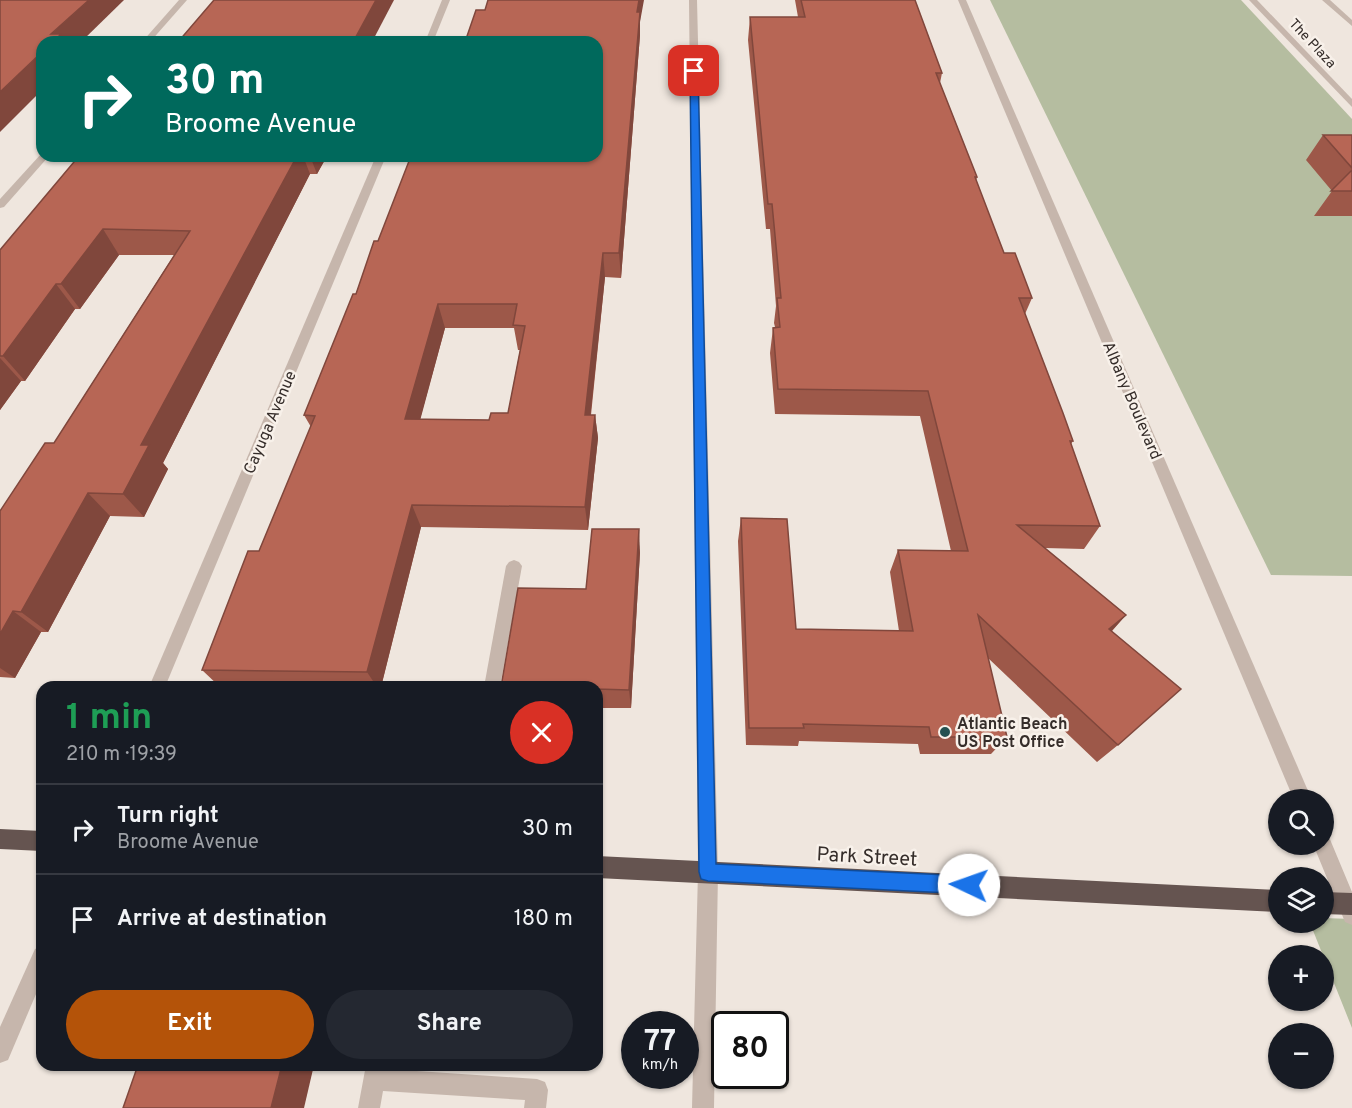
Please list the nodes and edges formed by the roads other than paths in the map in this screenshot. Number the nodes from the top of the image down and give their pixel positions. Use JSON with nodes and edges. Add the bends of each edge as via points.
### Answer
{"nodes":[{"id":1,"x":183,"y":0,"type":"edge"},
{"id":2,"x":446,"y":0,"type":"edge"},
{"id":3,"x":693,"y":0,"type":"edge"},
{"id":4,"x":962,"y":0,"type":"edge"},
{"id":5,"x":1253,"y":0,"type":"edge"},
{"id":6,"x":1326,"y":0,"type":"edge"},
{"id":7,"x":1352,"y":24,"type":"edge"},
{"id":8,"x":151,"y":36,"type":"edge"},
{"id":9,"x":431,"y":36,"type":"edge"},
{"id":10,"x":1338,"y":89,"type":"junction"},
{"id":11,"x":1352,"y":89,"type":"edge"},
{"id":12,"x":1352,"y":104,"type":"edge"},
{"id":13,"x":39,"y":162,"type":"edge"},
{"id":14,"x":378,"y":162,"type":"edge"},
{"id":15,"x":0,"y":205,"type":"edge"},
{"id":16,"x":514,"y":566,"type":"dead end"},
{"id":17,"x":160,"y":681,"type":"edge"},
{"id":18,"x":493,"y":681,"type":"edge"},
{"id":19,"x":1298,"y":789,"type":"edge"},
{"id":20,"x":0,"y":839,"type":"edge"},
{"id":21,"x":36,"y":841,"type":"edge"},
{"id":22,"x":1327,"y":855,"type":"edge"},
{"id":23,"x":603,"y":867,"type":"edge"},
{"id":24,"x":708,"y":872,"type":"junction"},
{"id":25,"x":1268,"y":900,"type":"edge"},
{"id":26,"x":1334,"y":905,"type":"edge"},
{"id":27,"x":1351,"y":907,"type":"edge"},
{"id":28,"x":36,"y":970,"type":"edge"},
{"id":29,"x":0,"y":1052,"type":"edge"},
{"id":30,"x":376,"y":1072,"type":"edge"},
{"id":31,"x":369,"y":1108,"type":"edge"},
{"id":32,"x":535,"y":1108,"type":"edge"},
{"id":33,"x":703,"y":1108,"type":"edge"}],
"edges":[{"from":1,"to":8,"type":"street"},
{"from":2,"to":9,"type":"street"},
{"from":3,"to":24,"type":"street"},
{"from":4,"to":19,"type":"street","name":"Albany Boulevard"},
{"from":5,"to":10,"type":"street","name":"The Plaza"},
{"from":6,"to":7,"type":"street"},
{"from":10,"to":11,"type":"street"},
{"from":10,"to":12,"type":"street","name":"The Plaza"},
{"from":13,"to":15,"type":"street"},
{"from":14,"to":17,"type":"street","name":"Cayuga Avenue"},
{"from":16,"to":18,"type":"street"},
{"from":20,"to":21,"type":"highway"},
{"from":22,"to":27,"type":"street"},
{"from":23,"to":24,"type":"highway","name":"Park Street"},
{"from":24,"to":25,"type":"highway","name":"Park Street"},
{"from":24,"to":33,"type":"street"},
{"from":26,"to":27,"type":"highway"},
{"from":28,"to":29,"type":"street"},
{"from":30,"to":31,"type":"street"},
{"from":30,"to":32,"type":"street","via":[[537,1090]]}]}
